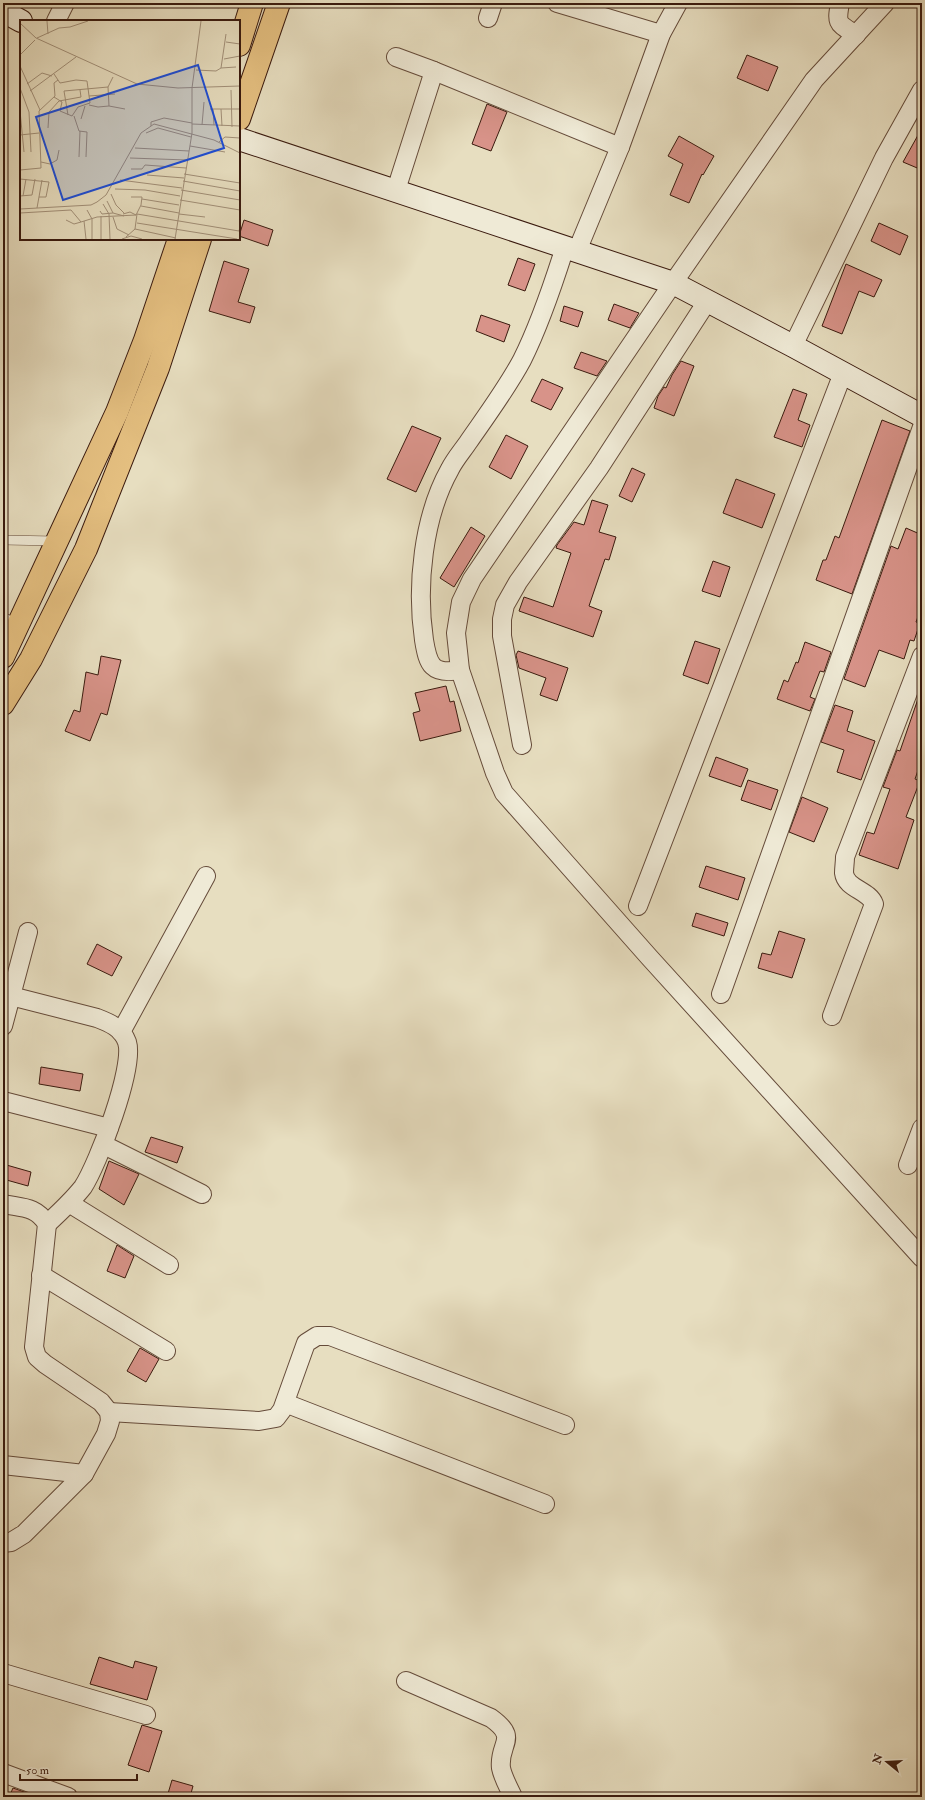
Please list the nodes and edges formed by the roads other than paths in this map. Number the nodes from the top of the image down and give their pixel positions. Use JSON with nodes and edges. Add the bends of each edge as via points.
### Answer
{"nodes":[{"id":1,"x":65,"y":3,"type":"edge"},
{"id":2,"x":252,"y":3,"type":"edge"},
{"id":3,"x":279,"y":3,"type":"edge"},
{"id":4,"x":557,"y":3,"type":"edge"},
{"id":5,"x":678,"y":3,"type":"edge"},
{"id":6,"x":840,"y":3,"type":"edge"},
{"id":7,"x":885,"y":3,"type":"edge"},
{"id":8,"x":3,"y":11,"type":"edge"},
{"id":9,"x":20,"y":20,"type":"edge"},
{"id":10,"x":56,"y":20,"type":"edge"},
{"id":11,"x":662,"y":34,"type":"junction"},
{"id":12,"x":856,"y":35,"type":"junction"},
{"id":13,"x":240,"y":42,"type":"edge"},
{"id":14,"x":396,"y":57,"type":"dead end"},
{"id":15,"x":434,"y":71,"type":"junction"},
{"id":16,"x":922,"y":90,"type":"edge"},
{"id":17,"x":240,"y":116,"type":"edge"},
{"id":18,"x":240,"y":139,"type":"edge"},
{"id":19,"x":620,"y":147,"type":"junction"},
{"id":20,"x":396,"y":190,"type":"junction"},
{"id":21,"x":179,"y":240,"type":"edge"},
{"id":22,"x":200,"y":240,"type":"edge"},
{"id":23,"x":571,"y":249,"type":"junction"},
{"id":24,"x":689,"y":291,"type":"junction"},
{"id":25,"x":793,"y":346,"type":"junction"},
{"id":26,"x":843,"y":373,"type":"junction"},
{"id":27,"x":922,"y":416,"type":"edge"},
{"id":28,"x":922,"y":427,"type":"edge"},
{"id":29,"x":3,"y":540,"type":"edge"},
{"id":30,"x":57,"y":541,"type":"junction"},
{"id":31,"x":10,"y":621,"type":"edge"},
{"id":32,"x":922,"y":656,"type":"edge"},
{"id":33,"x":3,"y":657,"type":"edge"},
{"id":34,"x":460,"y":670,"type":"junction"},
{"id":35,"x":7,"y":691,"type":"edge"},
{"id":36,"x":522,"y":745,"type":"dead end"},
{"id":37,"x":206,"y":876,"type":"dead end"},
{"id":38,"x":638,"y":906,"type":"dead end"},
{"id":39,"x":28,"y":932,"type":"dead end"},
{"id":40,"x":721,"y":994,"type":"dead end"},
{"id":41,"x":6,"y":995,"type":"edge"},
{"id":42,"x":832,"y":1016,"type":"dead end"},
{"id":43,"x":3,"y":1026,"type":"edge"},
{"id":44,"x":121,"y":1032,"type":"junction"},
{"id":45,"x":3,"y":1101,"type":"edge"},
{"id":46,"x":922,"y":1128,"type":"edge"},
{"id":47,"x":106,"y":1136,"type":"junction"},
{"id":48,"x":908,"y":1165,"type":"dead end"},
{"id":49,"x":202,"y":1194,"type":"dead end"},
{"id":50,"x":3,"y":1204,"type":"edge"},
{"id":51,"x":69,"y":1204,"type":"junction"},
{"id":52,"x":46,"y":1224,"type":"junction"},
{"id":53,"x":922,"y":1258,"type":"edge"},
{"id":54,"x":169,"y":1265,"type":"dead end"},
{"id":55,"x":41,"y":1275,"type":"junction"},
{"id":56,"x":166,"y":1351,"type":"dead end"},
{"id":57,"x":285,"y":1403,"type":"junction"},
{"id":58,"x":109,"y":1412,"type":"junction"},
{"id":59,"x":565,"y":1425,"type":"dead end"},
{"id":60,"x":3,"y":1465,"type":"edge"},
{"id":61,"x":84,"y":1474,"type":"junction"},
{"id":62,"x":545,"y":1504,"type":"dead end"},
{"id":63,"x":3,"y":1543,"type":"edge"},
{"id":64,"x":3,"y":1673,"type":"edge"},
{"id":65,"x":406,"y":1681,"type":"dead end"},
{"id":66,"x":146,"y":1715,"type":"dead end"},
{"id":67,"x":3,"y":1772,"type":"edge"},
{"id":68,"x":68,"y":1797,"type":"edge"},
{"id":69,"x":513,"y":1797,"type":"edge"}],
"edges":[{"from":1,"to":10,"type":"street"},
{"from":2,"to":13,"type":"highway"},
{"from":3,"to":17,"type":"highway"},
{"from":4,"to":11,"type":"street"},
{"from":5,"to":11,"type":"street"},
{"from":6,"to":12,"type":"street","via":[[837,20]]},
{"from":7,"to":12,"type":"street"},
{"from":8,"to":9,"type":"main road"},
{"from":11,"to":19,"type":"street"},
{"from":12,"to":24,"type":"street","via":[[814,80]]},
{"from":14,"to":15,"type":"street"},
{"from":15,"to":19,"type":"street"},
{"from":15,"to":20,"type":"street"},
{"from":16,"to":25,"type":"street","via":[[884,158]]},
{"from":18,"to":20,"type":"main road"},
{"from":19,"to":23,"type":"street"},
{"from":20,"to":23,"type":"main road"},
{"from":21,"to":30,"type":"highway","via":[[145,340],[117,412]]},
{"from":22,"to":35,"type":"highway","via":[[158,368],[86,549],[31,659]]},
{"from":23,"to":24,"type":"main road"},
{"from":23,"to":34,"type":"street","via":[[522,361],[450,469],[430,518],[421,576],[422,626],[428,660],[442,671]]},
{"from":24,"to":25,"type":"main road"},
{"from":24,"to":34,"type":"street","via":[[538,480],[472,579],[461,602],[456,633]]},
{"from":24,"to":36,"type":"street","via":[[600,468],[505,604],[502,636]]},
{"from":25,"to":26,"type":"main road"},
{"from":26,"to":27,"type":"main road"},
{"from":26,"to":38,"type":"street"},
{"from":28,"to":40,"type":"street"},
{"from":29,"to":30,"type":"lane"},
{"from":30,"to":31,"type":"highway"},
{"from":31,"to":33,"type":"highway"},
{"from":32,"to":42,"type":"street","via":[[845,857],[844,874],[849,883],[871,897],[874,904]]},
{"from":34,"to":53,"type":"street","via":[[504,793]]},
{"from":37,"to":44,"type":"street"},
{"from":39,"to":41,"type":"street"},
{"from":41,"to":43,"type":"street"},
{"from":41,"to":44,"type":"street","via":[[97,1018],[112,1023]]},
{"from":44,"to":47,"type":"street","via":[[127,1042],[128,1061]]},
{"from":45,"to":47,"type":"street"},
{"from":46,"to":48,"type":"street"},
{"from":47,"to":49,"type":"street"},
{"from":47,"to":51,"type":"street","via":[[84,1185]]},
{"from":50,"to":52,"type":"street","via":[[32,1209],[41,1215]]},
{"from":51,"to":52,"type":"street"},
{"from":51,"to":54,"type":"street"},
{"from":52,"to":55,"type":"street"},
{"from":55,"to":56,"type":"street"},
{"from":55,"to":58,"type":"street","via":[[34,1347],[37,1357],[101,1402]]},
{"from":57,"to":58,"type":"street","via":[[276,1418],[259,1421]]},
{"from":57,"to":59,"type":"street","via":[[306,1343],[317,1336],[330,1336]]},
{"from":57,"to":62,"type":"street"},
{"from":58,"to":61,"type":"street","via":[[110,1421],[106,1434]]},
{"from":60,"to":61,"type":"street"},
{"from":61,"to":63,"type":"street","via":[[24,1534]]},
{"from":64,"to":66,"type":"street"},
{"from":65,"to":69,"type":"street","via":[[491,1718],[502,1726],[506,1732],[506,1741],[501,1767]]},
{"from":67,"to":68,"type":"street"}]}
